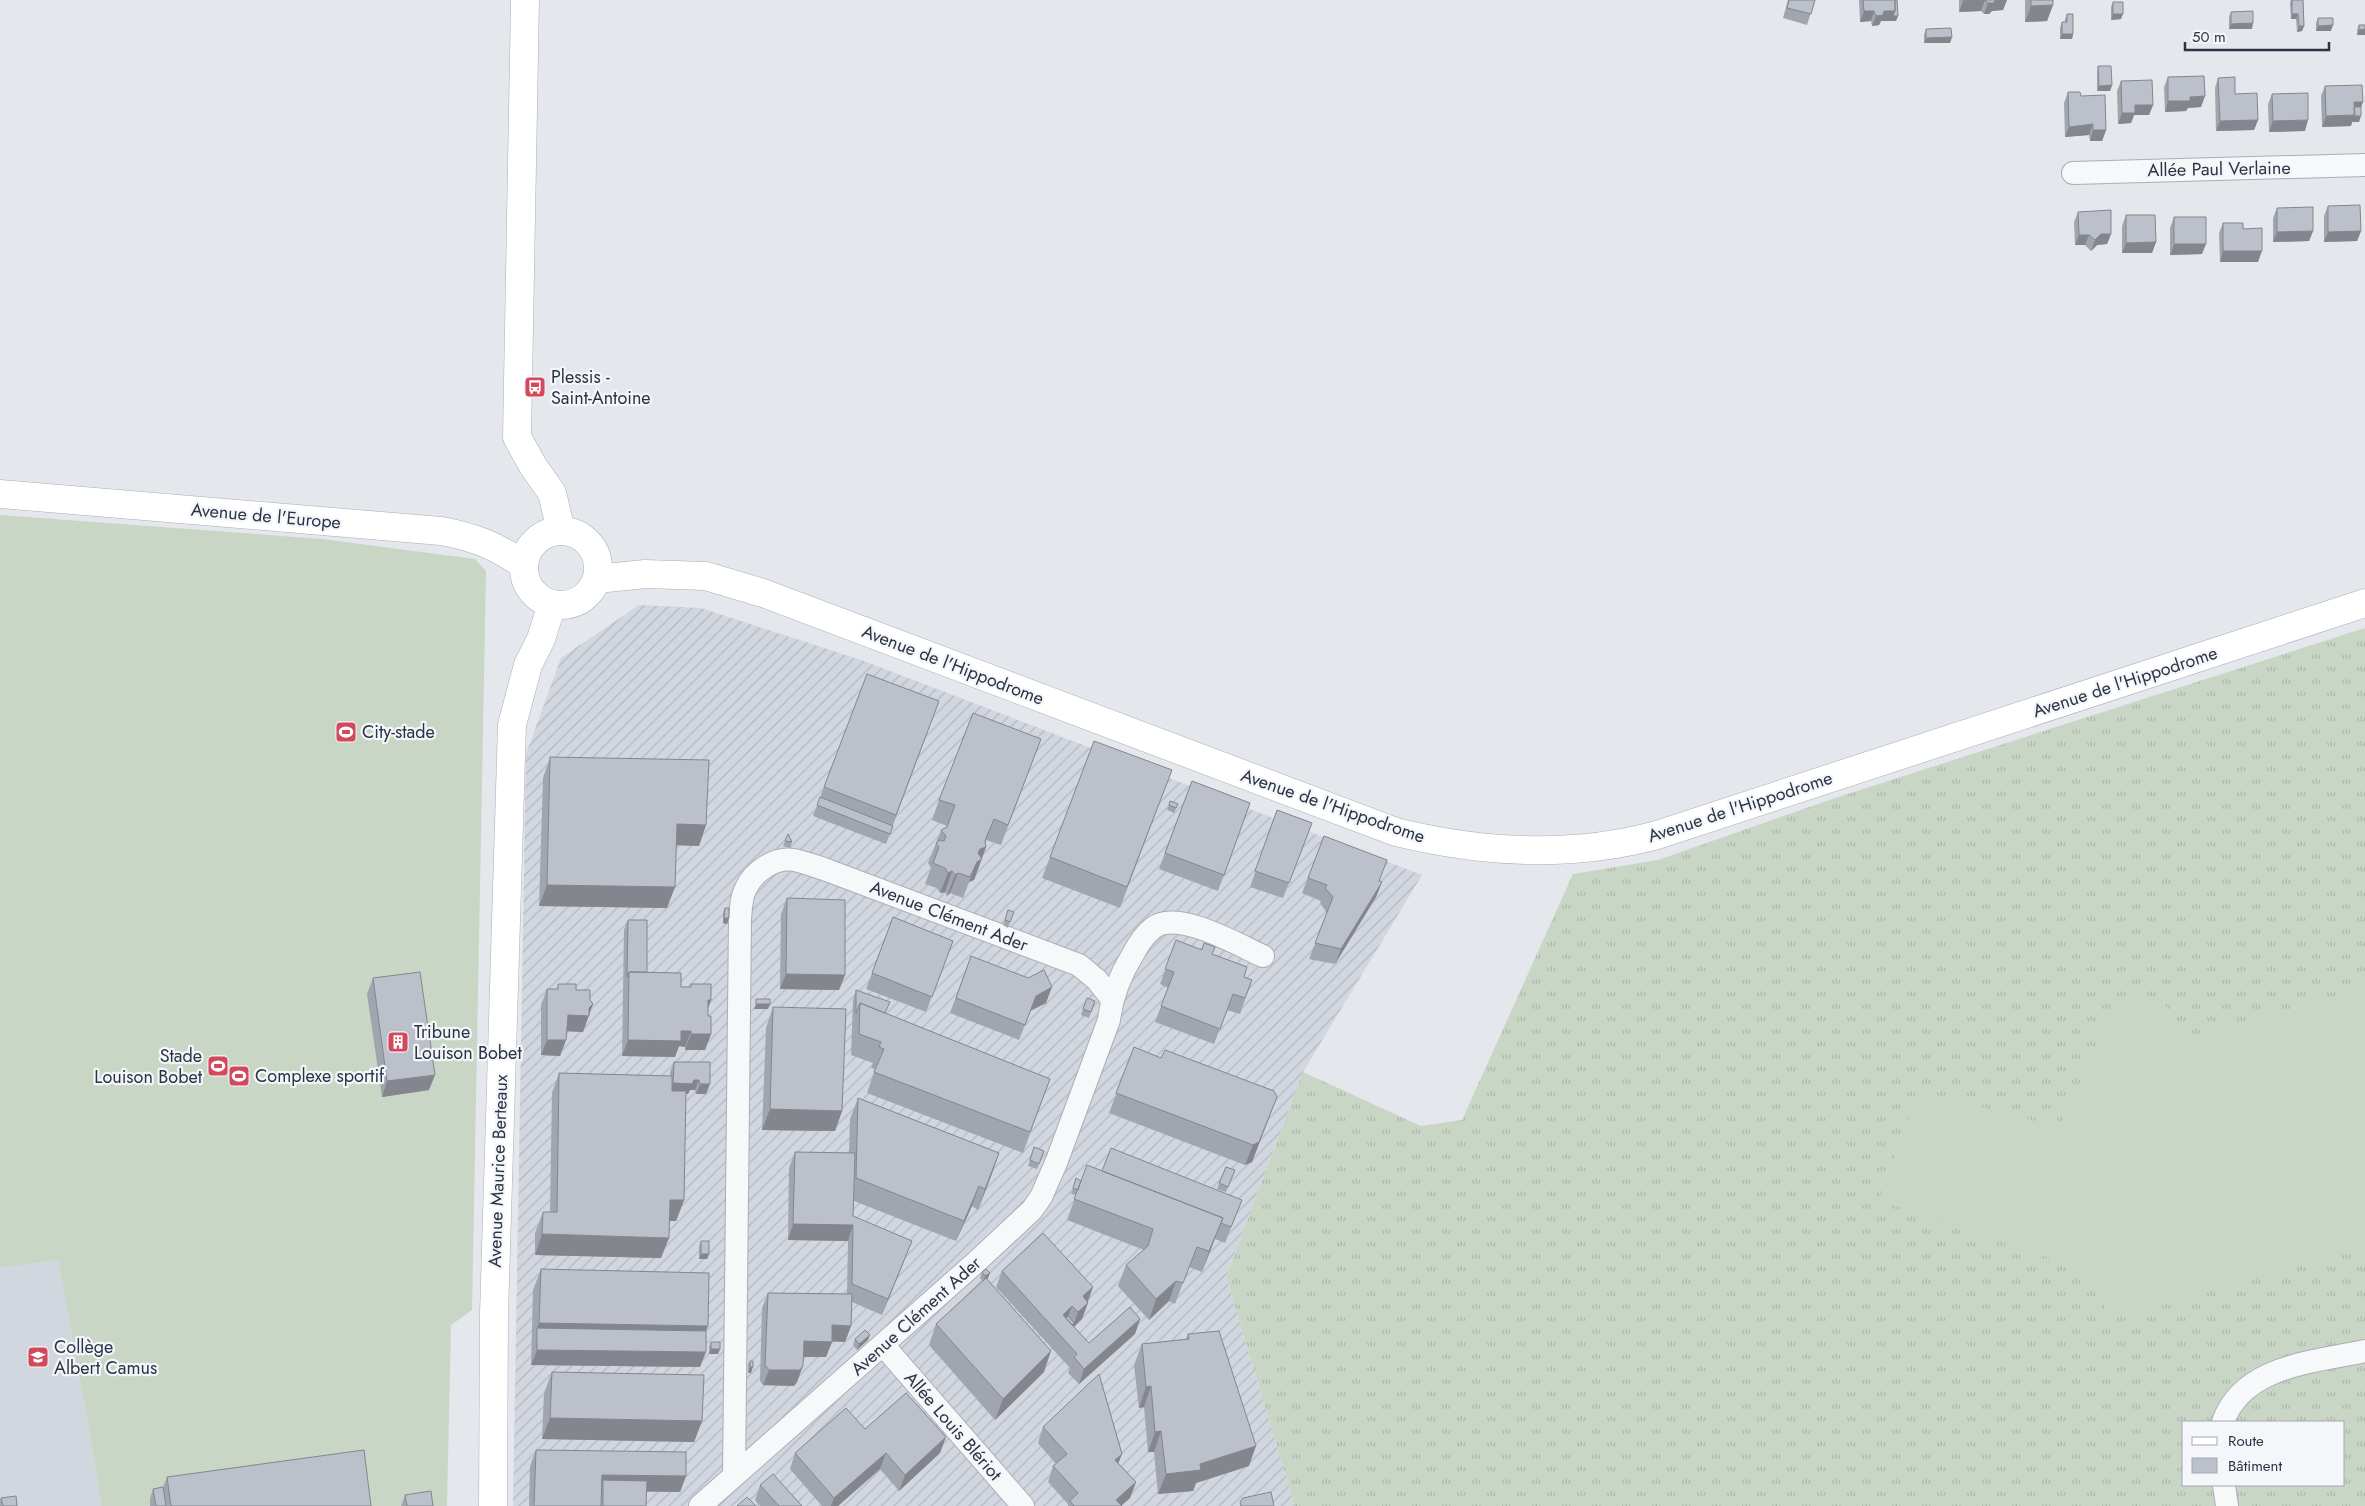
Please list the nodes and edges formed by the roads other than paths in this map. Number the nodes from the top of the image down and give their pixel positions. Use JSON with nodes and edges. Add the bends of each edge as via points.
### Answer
{"nodes":[{"id":1,"x":525,"y":0,"type":"edge"},
{"id":2,"x":2365,"y":166,"type":"edge"},
{"id":3,"x":2073,"y":174,"type":"dead end"},
{"id":4,"x":0,"y":494,"type":"edge"},
{"id":5,"x":561,"y":531,"type":"junction"},
{"id":6,"x":524,"y":565,"type":"junction"},
{"id":7,"x":597,"y":578,"type":"junction"},
{"id":8,"x":2365,"y":603,"type":"edge"},
{"id":9,"x":552,"y":604,"type":"junction"},
{"id":10,"x":1263,"y":956,"type":"dead end"},
{"id":11,"x":1112,"y":998,"type":"junction"},
{"id":12,"x":883,"y":1345,"type":"junction"},
{"id":13,"x":2365,"y":1351,"type":"edge"},
{"id":14,"x":2224,"y":1421,"type":"edge"},
{"id":15,"x":734,"y":1476,"type":"junction"},
{"id":16,"x":2224,"y":1486,"type":"edge"},
{"id":17,"x":492,"y":1506,"type":"edge"},
{"id":18,"x":700,"y":1506,"type":"edge"},
{"id":19,"x":1022,"y":1506,"type":"edge"},
{"id":20,"x":2227,"y":1506,"type":"edge"}],
"edges":[{"from":1,"to":5,"type":"main road","via":[[517,437],[552,494]]},
{"from":2,"to":3,"type":"street","name":"Allée Paul Verlaine"},
{"from":4,"to":6,"type":"main road","name":"Avenue de l'Europe","via":[[441,531],[487,542]]},
{"from":5,"to":6,"type":"main road","via":[[536,541]]},
{"from":5,"to":7,"type":"main road","via":[[582,538],[591,546],[597,562]]},
{"from":6,"to":9,"type":"main road","via":[[528,585],[542,600]]},
{"from":7,"to":8,"type":"main road","name":"Avenue de l'Hippodrome","via":[[645,574],[715,578],[763,592],[1396,832],[1438,842],[1544,850],[1593,848],[1657,834]]},
{"from":7,"to":9,"type":"main road","via":[[584,597],[563,605]]},
{"from":9,"to":17,"type":"main road","name":"Avenue Maurice Berteaux","via":[[528,665],[512,725],[494,1314]]},
{"from":10,"to":11,"type":"street","via":[[1197,926],[1176,921],[1154,927],[1138,944]]},
{"from":11,"to":12,"type":"street","name":"Avenue Clément Ader","via":[[1109,1020],[1041,1197],[1019,1223]]},
{"from":11,"to":15,"type":"street","name":"Avenue Clément Ader","via":[[1079,965],[824,869],[793,860],[771,863],[746,887],[740,919]]},
{"from":12,"to":15,"type":"street","name":"Avenue Clément Ader"},
{"from":12,"to":19,"type":"street","name":"Allée Louis Blériot"},
{"from":13,"to":14,"type":"street","via":[[2260,1378],[2242,1392],[2228,1409]]},
{"from":15,"to":18,"type":"street","name":"Avenue Clément Ader"},
{"from":16,"to":20,"type":"street"}]}
